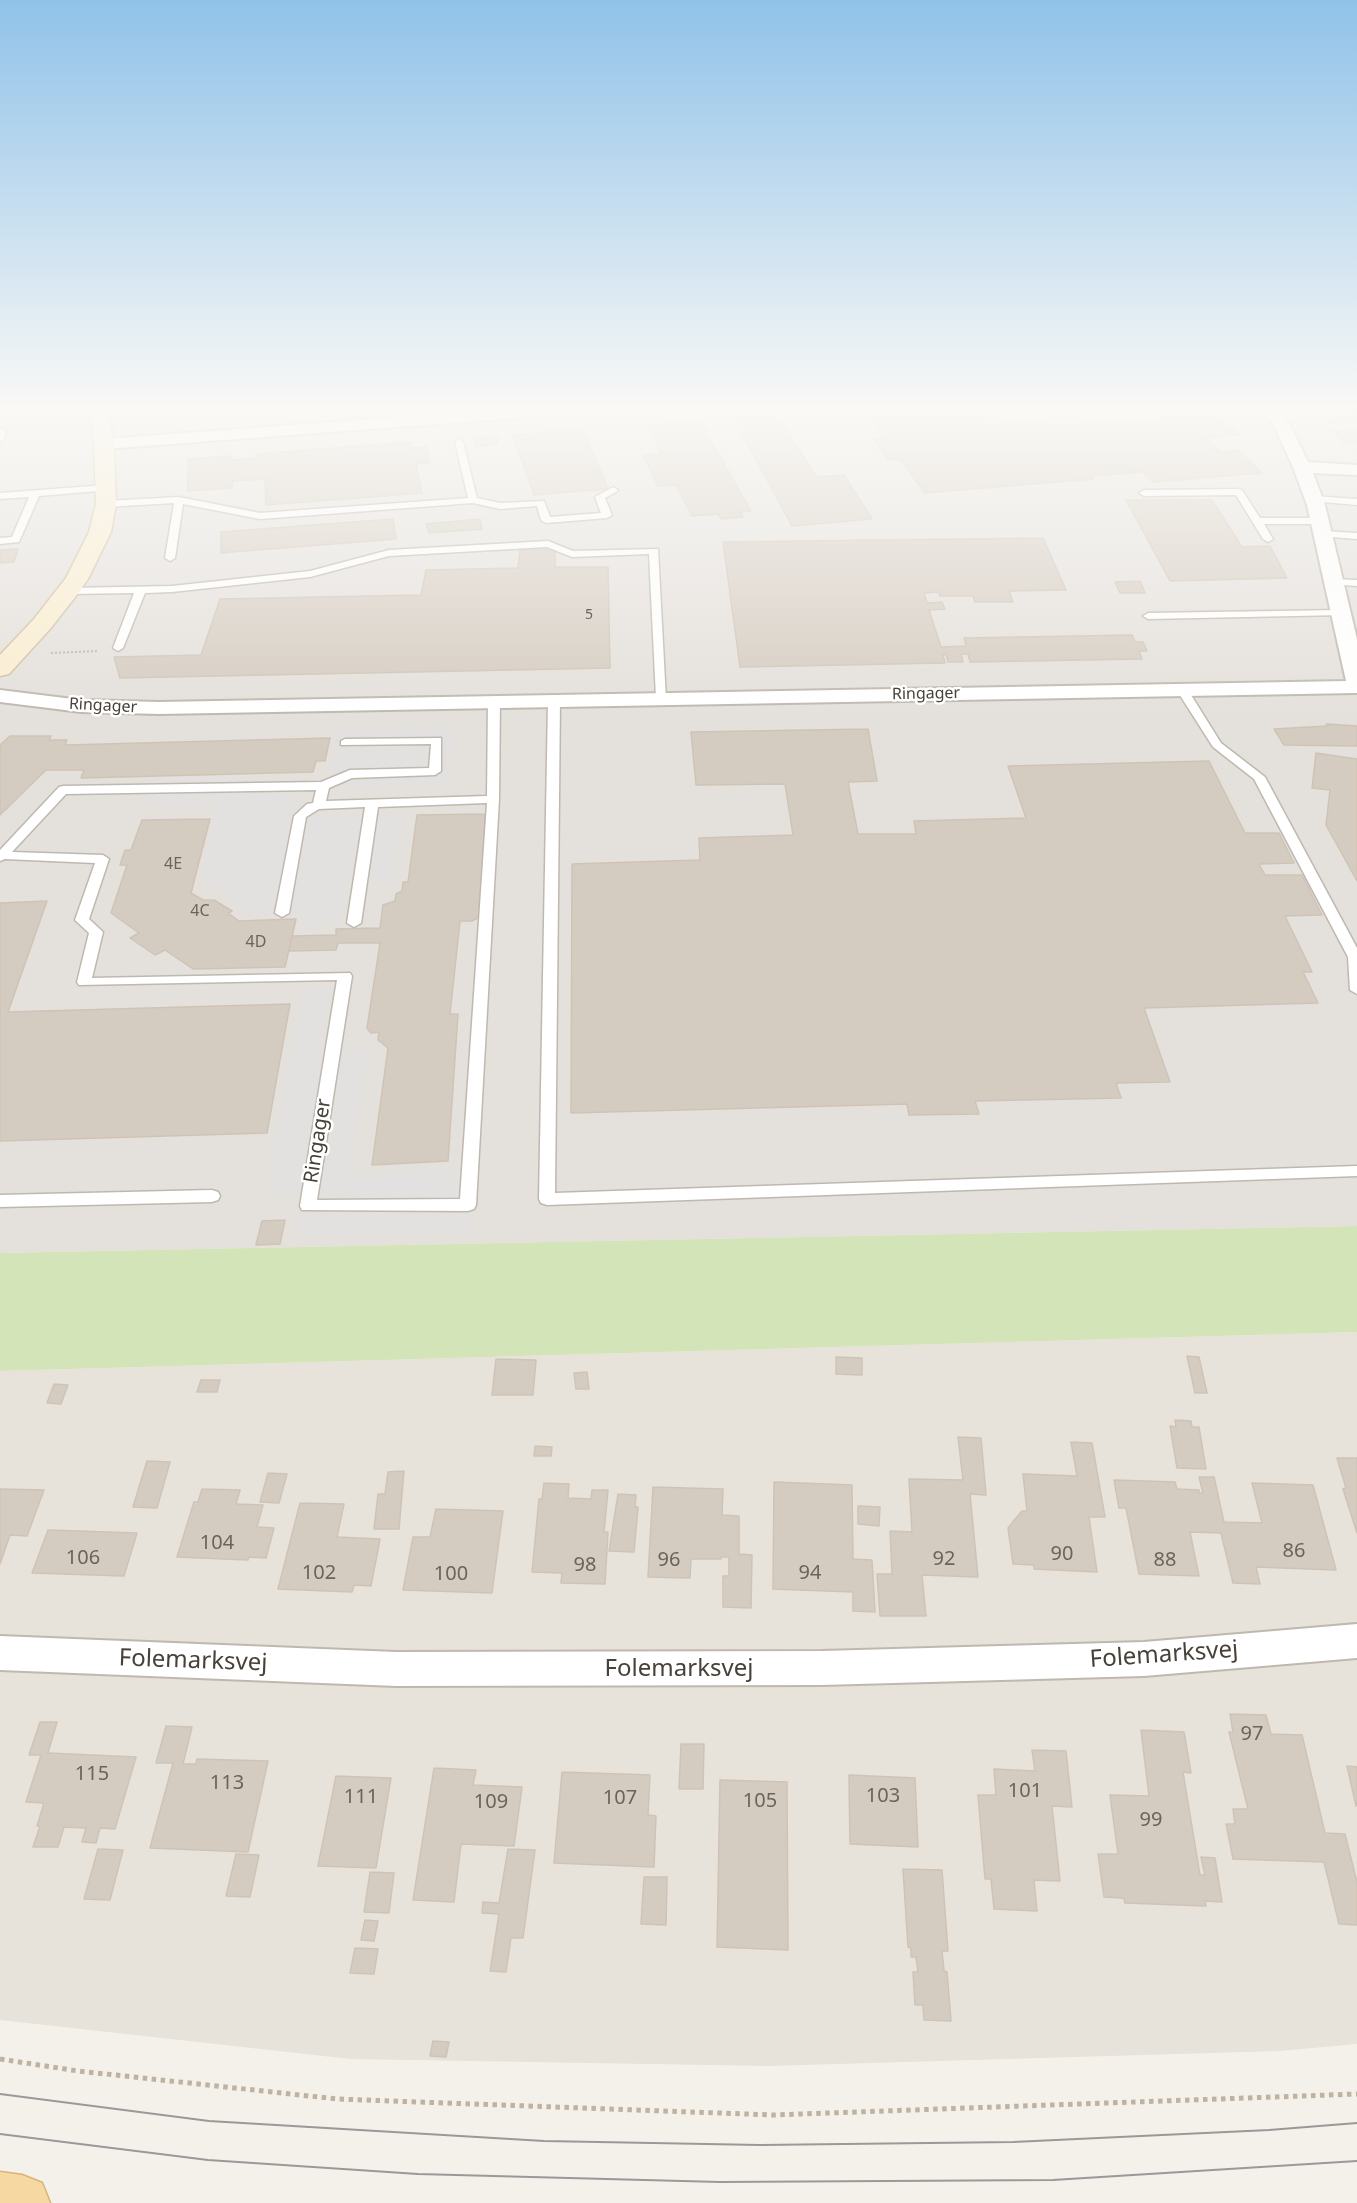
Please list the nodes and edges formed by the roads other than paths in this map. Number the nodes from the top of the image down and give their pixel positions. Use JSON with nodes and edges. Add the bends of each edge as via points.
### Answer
{"nodes":[{"id":1,"x":27,"y":513,"type":"edge"},
{"id":2,"x":103,"y":513,"type":"edge"},
{"id":3,"x":177,"y":513,"type":"edge"},
{"id":4,"x":244,"y":513,"type":"edge"},
{"id":5,"x":302,"y":513,"type":"edge"},
{"id":6,"x":544,"y":513,"type":"edge"},
{"id":7,"x":607,"y":513,"type":"edge"},
{"id":8,"x":1253,"y":513,"type":"edge"},
{"id":9,"x":1317,"y":513,"type":"edge"},
{"id":10,"x":1258,"y":521,"type":"junction"},
{"id":11,"x":1321,"y":528,"type":"junction"},
{"id":12,"x":1357,"y":536,"type":"edge"},
{"id":13,"x":1268,"y":539,"type":"dead end"},
{"id":14,"x":0,"y":541,"type":"edge"},
{"id":15,"x":170,"y":558,"type":"dead end"},
{"id":16,"x":1334,"y":582,"type":"junction"},
{"id":17,"x":1357,"y":583,"type":"edge"},
{"id":18,"x":68,"y":591,"type":"junction"},
{"id":19,"x":140,"y":591,"type":"junction"},
{"id":20,"x":1340,"y":613,"type":"junction"},
{"id":21,"x":1148,"y":616,"type":"dead end"},
{"id":22,"x":118,"y":648,"type":"road end"},
{"id":23,"x":7,"y":662,"type":"edge"},
{"id":24,"x":1357,"y":685,"type":"edge"},
{"id":25,"x":1182,"y":689,"type":"junction"},
{"id":26,"x":0,"y":696,"type":"edge"},
{"id":27,"x":662,"y":698,"type":"junction"},
{"id":28,"x":554,"y":699,"type":"junction"},
{"id":29,"x":494,"y":700,"type":"junction"},
{"id":30,"x":345,"y":743,"type":"dead end"},
{"id":31,"x":323,"y":786,"type":"junction"},
{"id":32,"x":493,"y":799,"type":"junction"},
{"id":33,"x":372,"y":804,"type":"junction"},
{"id":34,"x":319,"y":805,"type":"junction"},
{"id":35,"x":2,"y":856,"type":"edge"},
{"id":36,"x":282,"y":913,"type":"dead end"},
{"id":37,"x":354,"y":923,"type":"dead end"},
{"id":38,"x":1357,"y":990,"type":"edge"},
{"id":39,"x":1357,"y":1171,"type":"edge"},
{"id":40,"x":212,"y":1196,"type":"dead end"},
{"id":41,"x":0,"y":1201,"type":"edge"},
{"id":42,"x":1357,"y":1641,"type":"edge"},
{"id":43,"x":0,"y":1653,"type":"edge"},
{"id":44,"x":0,"y":2200,"type":"edge"},
{"id":45,"x":22,"y":2203,"type":"edge"}],
"edges":[{"from":1,"to":14,"type":"lane","via":[[16,540]]},
{"from":2,"to":18,"type":"street","via":[[100,532]]},
{"from":3,"to":15,"type":"lane"},
{"from":4,"to":5,"type":"lane","via":[[260,516]]},
{"from":6,"to":7,"type":"lane","via":[[546,520]]},
{"from":8,"to":10,"type":"lane"},
{"from":9,"to":11,"type":"street","name":"Ringager"},
{"from":10,"to":11,"type":"lane"},
{"from":10,"to":13,"type":"lane"},
{"from":11,"to":12,"type":"lane"},
{"from":11,"to":16,"type":"street","name":"Ringager"},
{"from":16,"to":17,"type":"lane"},
{"from":16,"to":20,"type":"street","name":"Ringager"},
{"from":18,"to":19,"type":"lane"},
{"from":18,"to":23,"type":"street"},
{"from":19,"to":22,"type":"lane"},
{"from":19,"to":27,"type":"lane","via":[[310,574],[389,553],[548,544],[573,554],[654,551]]},
{"from":20,"to":21,"type":"lane"},
{"from":20,"to":24,"type":"street","name":"Ringager"},
{"from":24,"to":25,"type":"street","name":"Ringager"},
{"from":25,"to":27,"type":"street","name":"Ringager"},
{"from":25,"to":38,"type":"lane","via":[[1217,745],[1259,777],[1355,957]]},
{"from":26,"to":29,"type":"street","name":"Ringager","via":[[81,706],[159,708]]},
{"from":27,"to":28,"type":"street","name":"Ringager"},
{"from":28,"to":29,"type":"street","name":"Ringager"},
{"from":28,"to":39,"type":"lane","via":[[547,1199]]},
{"from":29,"to":32,"type":"lane","name":"Ringager"},
{"from":30,"to":31,"type":"lane","via":[[437,740],[435,771],[350,774]]},
{"from":31,"to":34,"type":"lane"},
{"from":31,"to":35,"type":"lane","via":[[63,790]]},
{"from":32,"to":33,"type":"lane"},
{"from":32,"to":35,"type":"lane","name":"Ringager","via":[[468,1204],[308,1206],[345,976],[84,981],[96,932],[82,920],[103,859]]},
{"from":33,"to":34,"type":"lane"},
{"from":33,"to":37,"type":"lane"},
{"from":34,"to":36,"type":"lane","via":[[300,816]]},
{"from":40,"to":41,"type":"lane"},
{"from":42,"to":43,"type":"street","name":"Folemarksvej","via":[[1144,1659],[822,1668],[396,1669]]},
{"from":44,"to":45,"type":"main road"}]}
